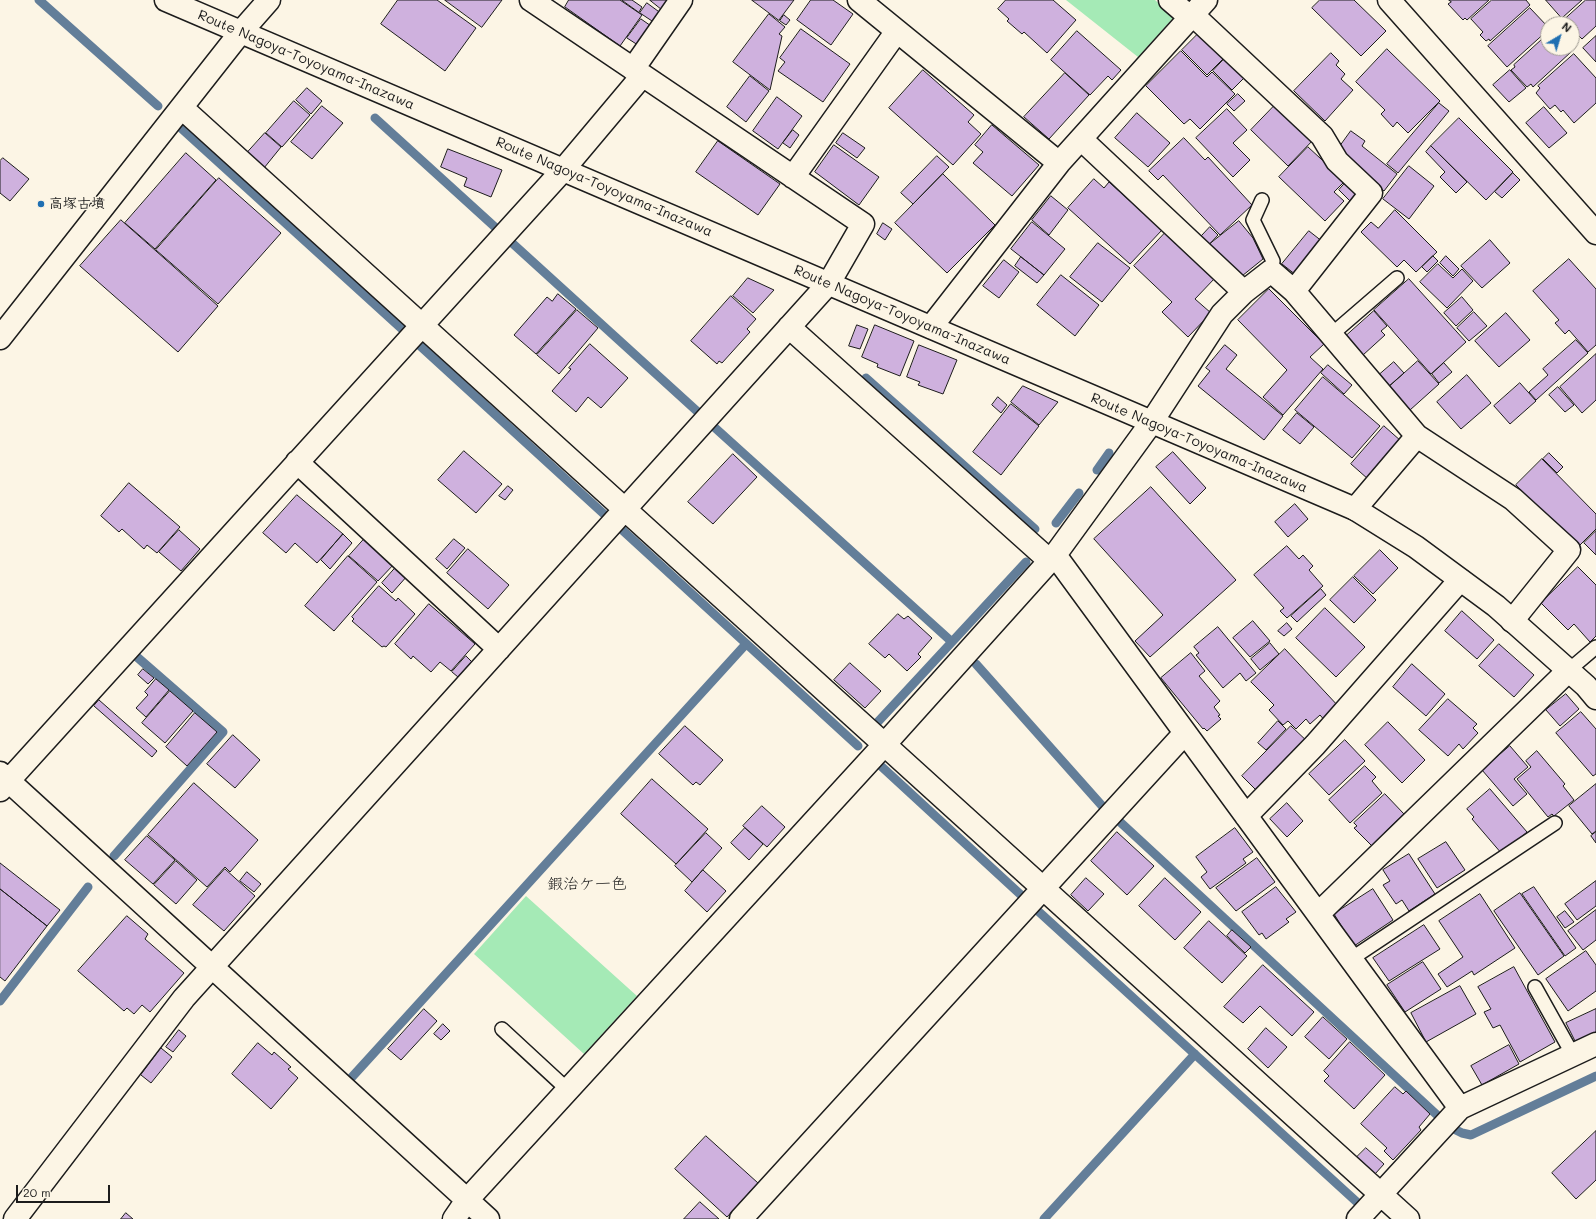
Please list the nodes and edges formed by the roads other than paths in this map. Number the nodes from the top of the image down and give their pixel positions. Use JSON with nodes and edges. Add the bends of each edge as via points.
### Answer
{"nodes":[{"id":1,"x":166,"y":0,"type":"edge"},
{"id":2,"x":269,"y":0,"type":"edge"},
{"id":3,"x":531,"y":0,"type":"edge"},
{"id":4,"x":681,"y":0,"type":"edge"},
{"id":5,"x":859,"y":0,"type":"edge"},
{"id":6,"x":1170,"y":0,"type":"edge"},
{"id":7,"x":1390,"y":0,"type":"edge"},
{"id":8,"x":1197,"y":11,"type":"edge"},
{"id":9,"x":897,"y":31,"type":"junction"},
{"id":10,"x":240,"y":33,"type":"junction"},
{"id":11,"x":638,"y":72,"type":"junction"},
{"id":12,"x":182,"y":108,"type":"junction"},
{"id":13,"x":1081,"y":139,"type":"junction"},
{"id":14,"x":1059,"y":163,"type":"junction"},
{"id":15,"x":563,"y":170,"type":"junction"},
{"id":16,"x":793,"y":177,"type":"junction"},
{"id":17,"x":1262,"y":200,"type":"dead end"},
{"id":18,"x":1596,"y":233,"type":"edge"},
{"id":19,"x":1271,"y":271,"type":"junction"},
{"id":20,"x":1397,"y":278,"type":"dead end"},
{"id":21,"x":829,"y":283,"type":"junction"},
{"id":22,"x":1294,"y":291,"type":"junction"},
{"id":23,"x":1244,"y":292,"type":"junction"},
{"id":24,"x":422,"y":326,"type":"junction"},
{"id":25,"x":789,"y":327,"type":"junction"},
{"id":26,"x":931,"y":327,"type":"junction"},
{"id":27,"x":1331,"y":335,"type":"junction"},
{"id":28,"x":0,"y":338,"type":"edge"},
{"id":29,"x":1151,"y":423,"type":"junction"},
{"id":30,"x":1417,"y":436,"type":"junction"},
{"id":31,"x":297,"y":462,"type":"junction"},
{"id":32,"x":624,"y":509,"type":"junction"},
{"id":33,"x":1355,"y":509,"type":"junction"},
{"id":34,"x":1052,"y":558,"type":"junction"},
{"id":35,"x":1460,"y":580,"type":"junction"},
{"id":36,"x":1512,"y":621,"type":"junction"},
{"id":37,"x":1596,"y":647,"type":"edge"},
{"id":38,"x":499,"y":649,"type":"junction"},
{"id":39,"x":1569,"y":670,"type":"junction"},
{"id":40,"x":1596,"y":698,"type":"edge"},
{"id":41,"x":1185,"y":733,"type":"junction"},
{"id":42,"x":884,"y":744,"type":"junction"},
{"id":43,"x":3,"y":781,"type":"edge"},
{"id":44,"x":1246,"y":816,"type":"junction"},
{"id":45,"x":1555,"y":823,"type":"dead end"},
{"id":46,"x":1043,"y":889,"type":"junction"},
{"id":47,"x":1318,"y":914,"type":"junction"},
{"id":48,"x":1351,"y":959,"type":"junction"},
{"id":49,"x":212,"y":967,"type":"junction"},
{"id":50,"x":1535,"y":987,"type":"dead end"},
{"id":51,"x":502,"y":1029,"type":"dead end"},
{"id":52,"x":1596,"y":1044,"type":"edge"},
{"id":53,"x":1573,"y":1055,"type":"junction"},
{"id":54,"x":568,"y":1090,"type":"junction"},
{"id":55,"x":1460,"y":1108,"type":"junction"},
{"id":56,"x":1381,"y":1194,"type":"junction"},
{"id":57,"x":468,"y":1200,"type":"junction"},
{"id":58,"x":15,"y":1219,"type":"edge"},
{"id":59,"x":454,"y":1219,"type":"edge"},
{"id":60,"x":488,"y":1219,"type":"edge"},
{"id":61,"x":742,"y":1219,"type":"edge"},
{"id":62,"x":1358,"y":1219,"type":"edge"},
{"id":63,"x":1408,"y":1219,"type":"edge"}],
"edges":[{"from":1,"to":10,"type":"street","name":"Route Nagoya-Toyoyama-Inazawa"},
{"from":2,"to":10,"type":"street"},
{"from":3,"to":11,"type":"street"},
{"from":4,"to":11,"type":"street"},
{"from":5,"to":9,"type":"street"},
{"from":6,"to":8,"type":"street"},
{"from":7,"to":18,"type":"street"},
{"from":8,"to":13,"type":"street"},
{"from":8,"to":22,"type":"street","via":[[1322,136],[1337,161],[1370,193]]},
{"from":9,"to":14,"type":"street"},
{"from":9,"to":16,"type":"street"},
{"from":10,"to":12,"type":"street"},
{"from":10,"to":15,"type":"street","name":"Route Nagoya-Toyoyama-Inazawa"},
{"from":11,"to":15,"type":"street"},
{"from":11,"to":16,"type":"street"},
{"from":12,"to":24,"type":"street"},
{"from":12,"to":28,"type":"street"},
{"from":13,"to":14,"type":"street"},
{"from":13,"to":23,"type":"street"},
{"from":14,"to":26,"type":"street"},
{"from":15,"to":21,"type":"street","name":"Route Nagoya-Toyoyama-Inazawa"},
{"from":15,"to":24,"type":"street"},
{"from":16,"to":21,"type":"street","via":[[862,224]]},
{"from":17,"to":19,"type":"lane","via":[[1253,220],[1273,261]]},
{"from":19,"to":22,"type":"street"},
{"from":19,"to":23,"type":"street"},
{"from":20,"to":27,"type":"lane"},
{"from":21,"to":25,"type":"street"},
{"from":21,"to":26,"type":"street","name":"Route Nagoya-Toyoyama-Inazawa"},
{"from":22,"to":27,"type":"street"},
{"from":23,"to":29,"type":"street","via":[[1222,314]]},
{"from":24,"to":31,"type":"street"},
{"from":24,"to":32,"type":"street"},
{"from":25,"to":32,"type":"street"},
{"from":25,"to":34,"type":"street"},
{"from":26,"to":29,"type":"street","name":"Route Nagoya-Toyoyama-Inazawa"},
{"from":27,"to":30,"type":"street"},
{"from":29,"to":33,"type":"street","name":"Route Nagoya-Toyoyama-Inazawa"},
{"from":29,"to":34,"type":"street"},
{"from":30,"to":33,"type":"street"},
{"from":30,"to":36,"type":"street","via":[[1513,500],[1569,550]]},
{"from":31,"to":38,"type":"street"},
{"from":31,"to":43,"type":"street"},
{"from":32,"to":38,"type":"street"},
{"from":32,"to":42,"type":"street"},
{"from":33,"to":35,"type":"street","name":"Route Nagoya-Toyoyama-Inazawa","via":[[1416,547]]},
{"from":34,"to":41,"type":"street"},
{"from":34,"to":42,"type":"street"},
{"from":35,"to":36,"type":"street","name":"Route Nagoya-Toyoyama-Inazawa"},
{"from":35,"to":44,"type":"street","via":[[1315,745]]},
{"from":36,"to":39,"type":"street","name":"Route Nagoya-Toyoyama-Inazawa"},
{"from":37,"to":39,"type":"lane"},
{"from":38,"to":49,"type":"street"},
{"from":39,"to":40,"type":"street","name":"Route Nagoya-Toyoyama-Inazawa"},
{"from":39,"to":47,"type":"street"},
{"from":41,"to":44,"type":"street"},
{"from":41,"to":46,"type":"street"},
{"from":42,"to":46,"type":"street"},
{"from":42,"to":54,"type":"street"},
{"from":43,"to":49,"type":"street"},
{"from":44,"to":47,"type":"street"},
{"from":45,"to":48,"type":"lane"},
{"from":46,"to":56,"type":"street"},
{"from":46,"to":61,"type":"street"},
{"from":47,"to":48,"type":"street"},
{"from":48,"to":55,"type":"street"},
{"from":49,"to":57,"type":"street"},
{"from":49,"to":58,"type":"street","via":[[184,998]]},
{"from":50,"to":53,"type":"lane"},
{"from":51,"to":54,"type":"lane"},
{"from":52,"to":53,"type":"street"},
{"from":53,"to":55,"type":"street"},
{"from":54,"to":57,"type":"street"},
{"from":55,"to":56,"type":"street"},
{"from":56,"to":62,"type":"street"},
{"from":56,"to":63,"type":"street"},
{"from":57,"to":59,"type":"street"},
{"from":57,"to":60,"type":"street"}]}
